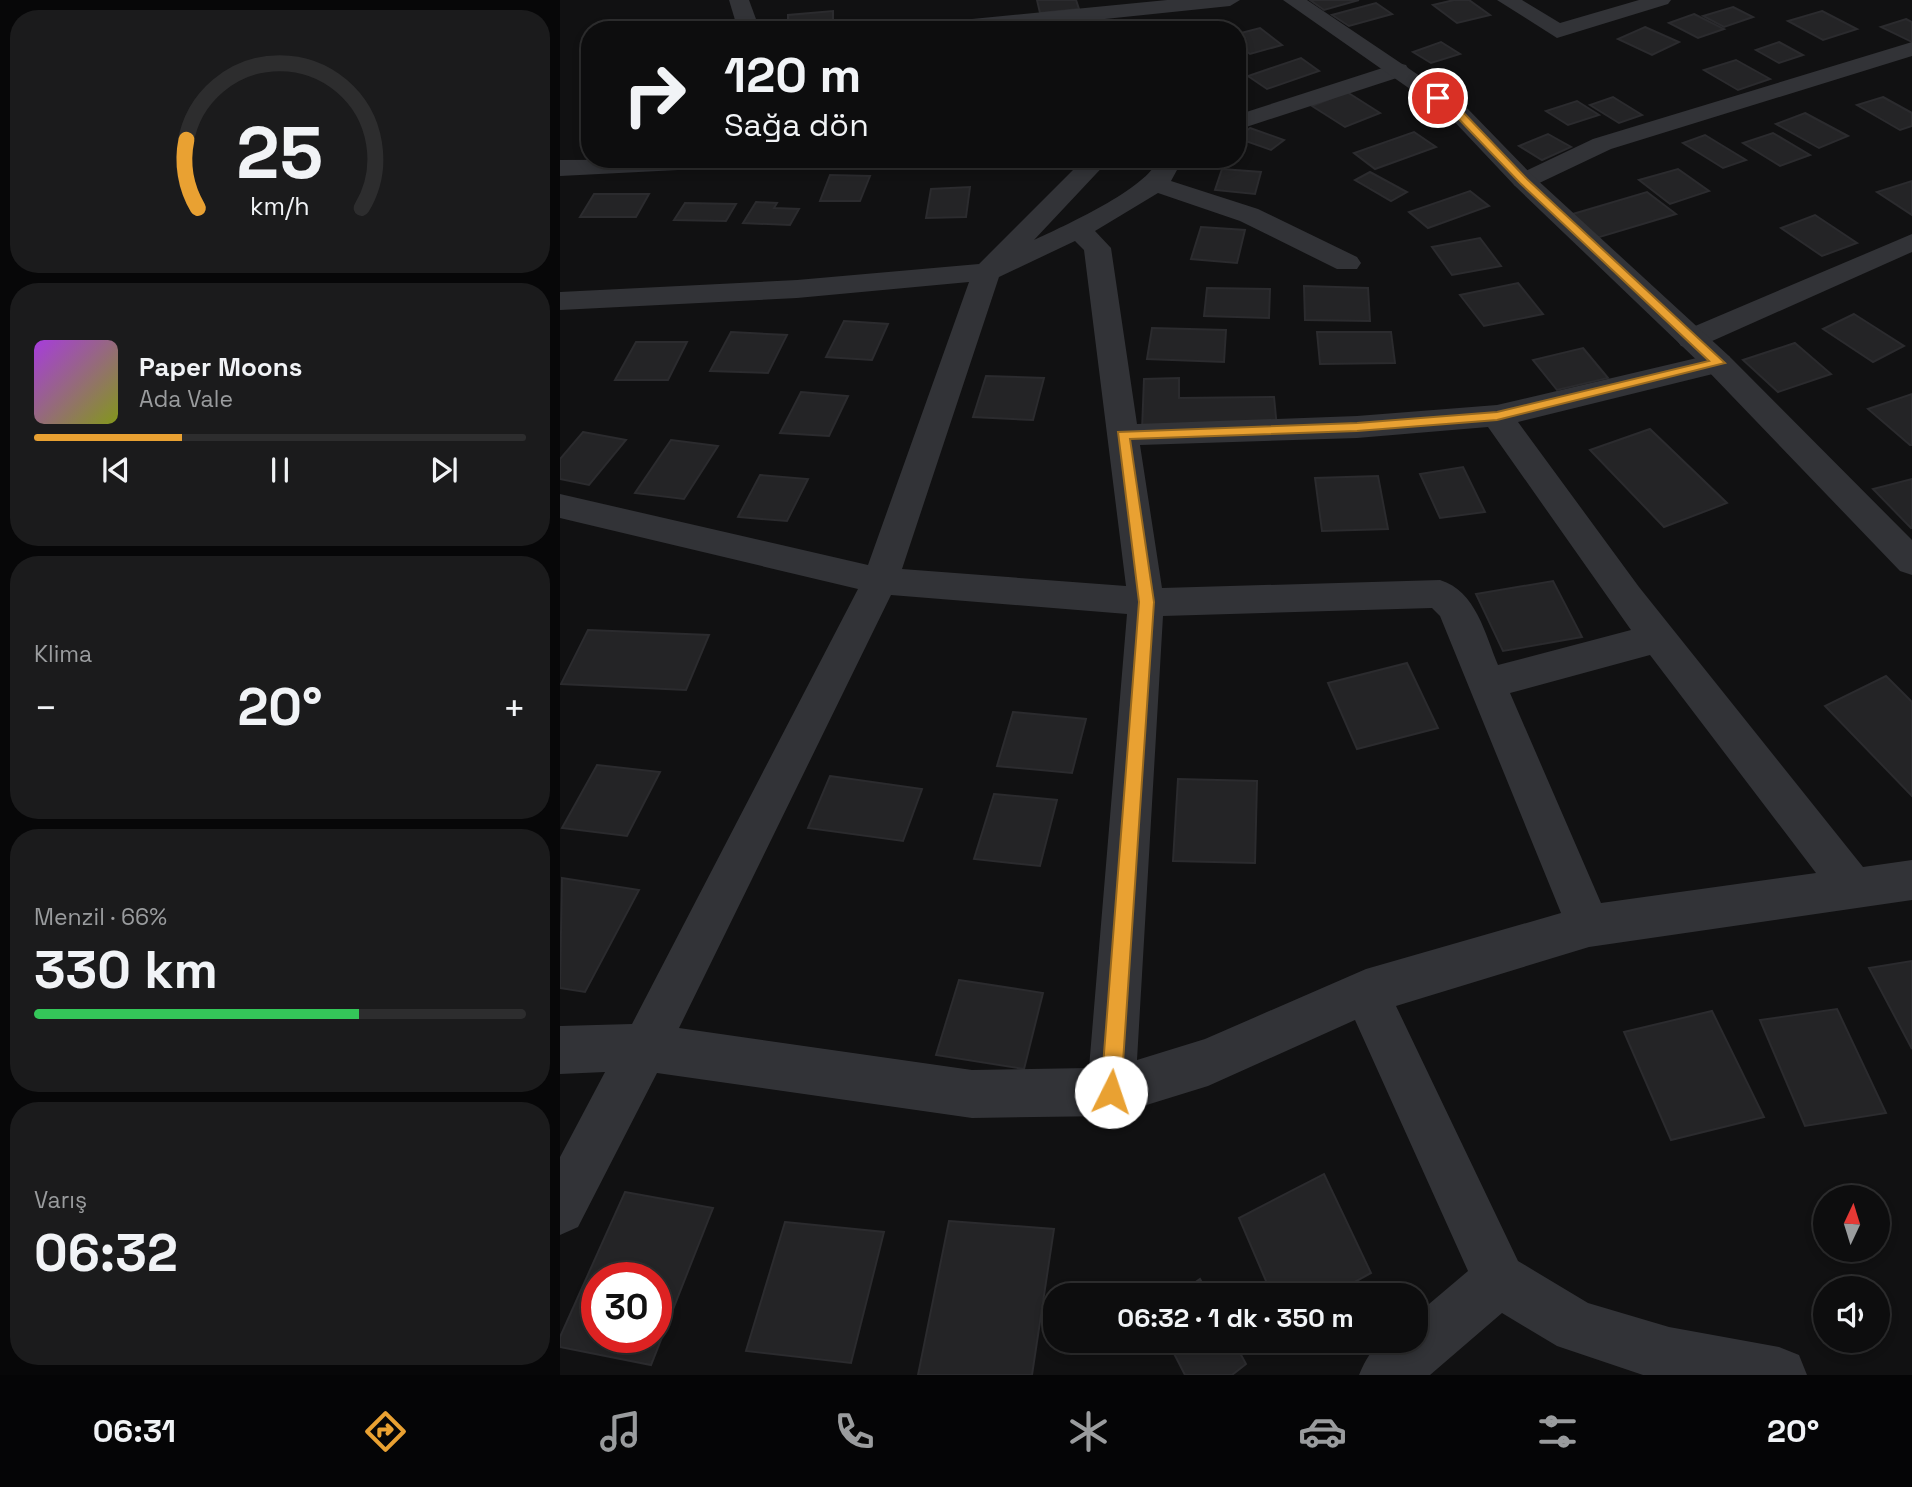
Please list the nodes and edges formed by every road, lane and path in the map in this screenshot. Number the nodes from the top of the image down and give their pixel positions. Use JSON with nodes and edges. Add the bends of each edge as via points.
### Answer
{"nodes":[{"id":1,"x":739,"y":0,"type":"edge"},
{"id":2,"x":1230,"y":0,"type":"edge"},
{"id":3,"x":1293,"y":0,"type":"edge"},
{"id":4,"x":1507,"y":0,"type":"edge"},
{"id":5,"x":1661,"y":0,"type":"edge"},
{"id":6,"x":1154,"y":19,"type":"edge"},
{"id":7,"x":747,"y":21,"type":"edge"},
{"id":8,"x":1113,"y":21,"type":"edge"},
{"id":9,"x":1912,"y":48,"type":"edge"},
{"id":10,"x":1398,"y":70,"type":"junction"},
{"id":11,"x":1246,"y":120,"type":"edge"},
{"id":12,"x":581,"y":167,"type":"edge"},
{"id":13,"x":560,"y":168,"type":"edge"},
{"id":14,"x":1089,"y":168,"type":"edge"},
{"id":15,"x":1168,"y":168,"type":"edge"},
{"id":16,"x":1524,"y":181,"type":"junction"},
{"id":17,"x":1155,"y":184,"type":"junction"},
{"id":18,"x":1079,"y":229,"type":"junction"},
{"id":19,"x":1912,"y":242,"type":"edge"},
{"id":20,"x":1347,"y":263,"type":"dead end"},
{"id":21,"x":987,"y":272,"type":"junction"},
{"id":22,"x":560,"y":301,"type":"edge"},
{"id":23,"x":1692,"y":339,"type":"junction"},
{"id":24,"x":1718,"y":363,"type":"junction"},
{"id":25,"x":1497,"y":416,"type":"junction"},
{"id":26,"x":1122,"y":435,"type":"junction"},
{"id":27,"x":560,"y":506,"type":"edge"},
{"id":28,"x":1912,"y":562,"type":"edge"},
{"id":29,"x":880,"y":580,"type":"junction"},
{"id":30,"x":1146,"y":602,"type":"junction"},
{"id":31,"x":1658,"y":638,"type":"junction"},
{"id":32,"x":1487,"y":684,"type":"junction"},
{"id":33,"x":1912,"y":880,"type":"edge"},
{"id":34,"x":1853,"y":888,"type":"junction"},
{"id":35,"x":1589,"y":926,"type":"junction"},
{"id":36,"x":1366,"y":992,"type":"junction"},
{"id":37,"x":645,"y":1047,"type":"junction"},
{"id":38,"x":560,"y":1050,"type":"edge"},
{"id":39,"x":1111,"y":1092,"type":"junction"},
{"id":40,"x":560,"y":1209,"type":"edge"},
{"id":41,"x":1499,"y":1280,"type":"junction"},
{"id":42,"x":1387,"y":1375,"type":"edge"},
{"id":43,"x":1779,"y":1375,"type":"edge"}],
"edges":[{"from":1,"to":7,"type":"street"},
{"from":2,"to":6,"type":"street"},
{"from":3,"to":10,"type":"street"},
{"from":4,"to":5,"type":"street","via":[[1557,31]]},
{"from":6,"to":8,"type":"street"},
{"from":9,"to":16,"type":"street","via":[[1602,144]]},
{"from":10,"to":11,"type":"street"},
{"from":10,"to":16,"type":"street","via":[[1458,112]]},
{"from":12,"to":13,"type":"street"},
{"from":14,"to":21,"type":"street"},
{"from":15,"to":17,"type":"street"},
{"from":16,"to":23,"type":"street"},
{"from":17,"to":18,"type":"street"},
{"from":17,"to":20,"type":"street","via":[[1249,215]]},
{"from":18,"to":21,"type":"street"},
{"from":18,"to":26,"type":"street","via":[[1097,248]]},
{"from":19,"to":23,"type":"street"},
{"from":21,"to":22,"type":"street","via":[[797,289]]},
{"from":21,"to":29,"type":"street"},
{"from":23,"to":24,"type":"street"},
{"from":24,"to":25,"type":"street"},
{"from":24,"to":28,"type":"street"},
{"from":25,"to":26,"type":"street","via":[[1357,427]]},
{"from":25,"to":31,"type":"street"},
{"from":26,"to":30,"type":"street"},
{"from":27,"to":29,"type":"street"},
{"from":29,"to":30,"type":"street"},
{"from":29,"to":37,"type":"street"},
{"from":30,"to":32,"type":"street","via":[[1440,594],[1455,608]]},
{"from":30,"to":39,"type":"street"},
{"from":31,"to":32,"type":"street"},
{"from":31,"to":34,"type":"street"},
{"from":32,"to":35,"type":"street"},
{"from":33,"to":34,"type":"street"},
{"from":34,"to":35,"type":"street"},
{"from":35,"to":36,"type":"street"},
{"from":36,"to":39,"type":"street","via":[[1208,1062]]},
{"from":36,"to":41,"type":"street"},
{"from":37,"to":38,"type":"street"},
{"from":37,"to":39,"type":"street","via":[[972,1094]]},
{"from":37,"to":40,"type":"street"},
{"from":41,"to":42,"type":"street"},
{"from":41,"to":43,"type":"street","via":[[1576,1327],[1669,1355]]}]}
